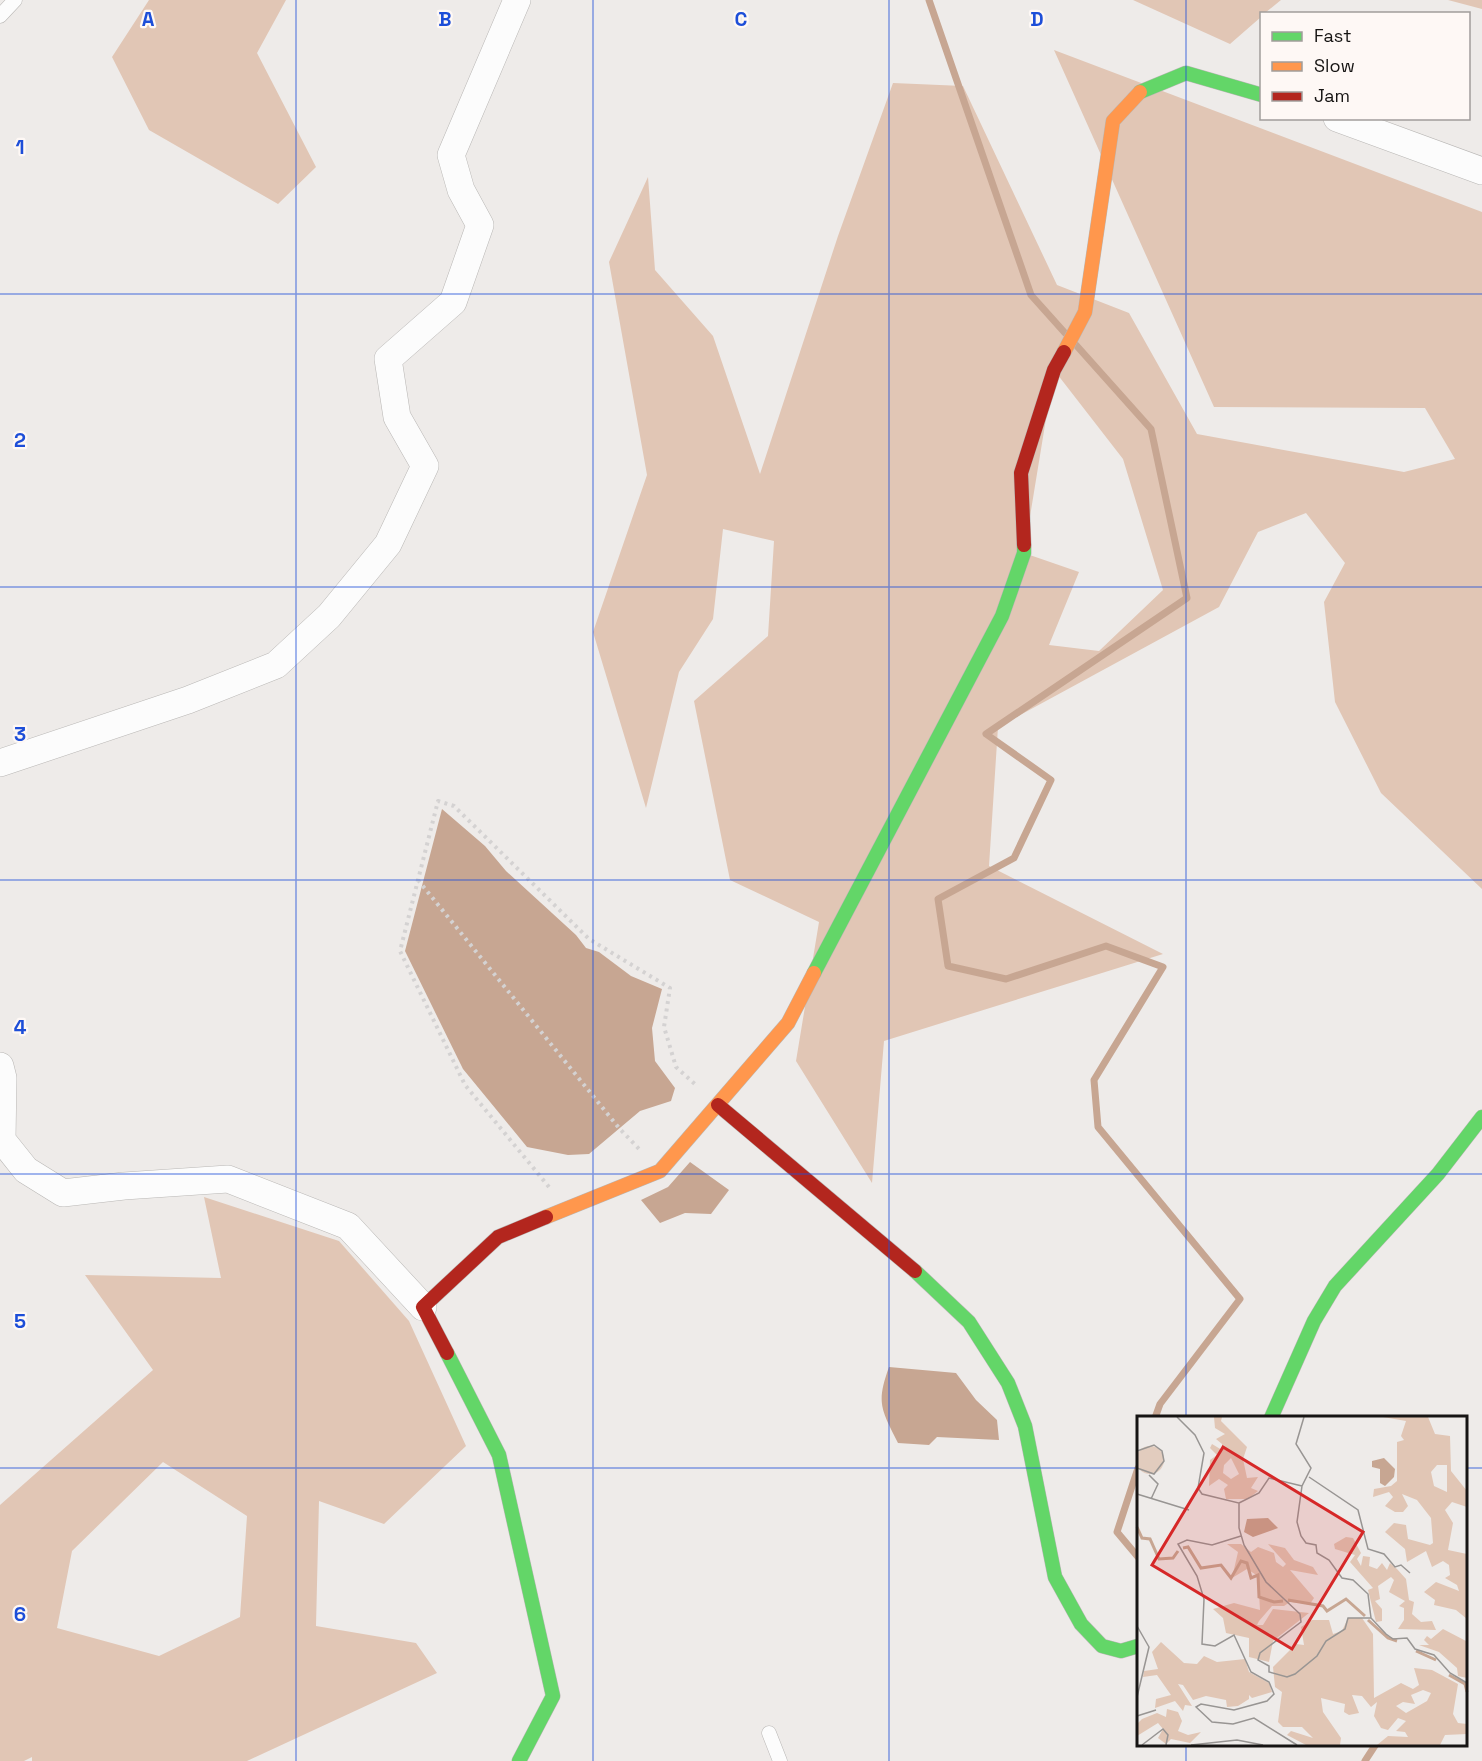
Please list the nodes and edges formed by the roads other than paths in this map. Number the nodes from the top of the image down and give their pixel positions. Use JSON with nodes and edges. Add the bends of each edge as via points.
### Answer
{"nodes":[{"id":1,"x":15,"y":0,"type":"edge"},
{"id":2,"x":517,"y":0,"type":"edge"},
{"id":3,"x":0,"y":16,"type":"edge"},
{"id":4,"x":1260,"y":94,"type":"edge"},
{"id":5,"x":1342,"y":120,"type":"edge"},
{"id":6,"x":1482,"y":171,"type":"edge"},
{"id":7,"x":0,"y":763,"type":"edge"},
{"id":8,"x":0,"y":1066,"type":"edge"},
{"id":9,"x":718,"y":1105,"type":"junction"},
{"id":10,"x":1482,"y":1117,"type":"edge"},
{"id":11,"x":423,"y":1307,"type":"junction"},
{"id":12,"x":1272,"y":1416,"type":"edge"},
{"id":13,"x":1137,"y":1646,"type":"edge"},
{"id":14,"x":769,"y":1733,"type":"dead end"},
{"id":15,"x":519,"y":1761,"type":"edge"},
{"id":16,"x":780,"y":1761,"type":"edge"}],
"edges":[{"from":1,"to":3,"type":"lane"},
{"from":2,"to":7,"type":"street","via":[[451,155],[461,190],[480,225],[453,303],[388,359],[398,417],[425,466],[388,544],[329,616],[276,665],[188,700]]},
{"from":4,"to":9,"type":"street","via":[[1186,72],[1140,92],[1113,121],[1085,312],[1054,370],[1021,473],[1024,553],[1002,616],[788,1023]]},
{"from":5,"to":6,"type":"street"},
{"from":8,"to":11,"type":"street","via":[[2,1140],[26,1170],[63,1193],[228,1179],[348,1226]]},
{"from":9,"to":11,"type":"street","via":[[660,1172],[498,1237]]},
{"from":9,"to":13,"type":"street","via":[[929,1283],[969,1322],[1008,1383],[1024,1425],[1054,1577],[1081,1624],[1102,1646],[1120,1651]]},
{"from":10,"to":12,"type":"street","via":[[1438,1174],[1335,1286],[1314,1321]]},
{"from":11,"to":15,"type":"street","via":[[499,1455],[553,1696]]},
{"from":14,"to":16,"type":"lane"}]}
